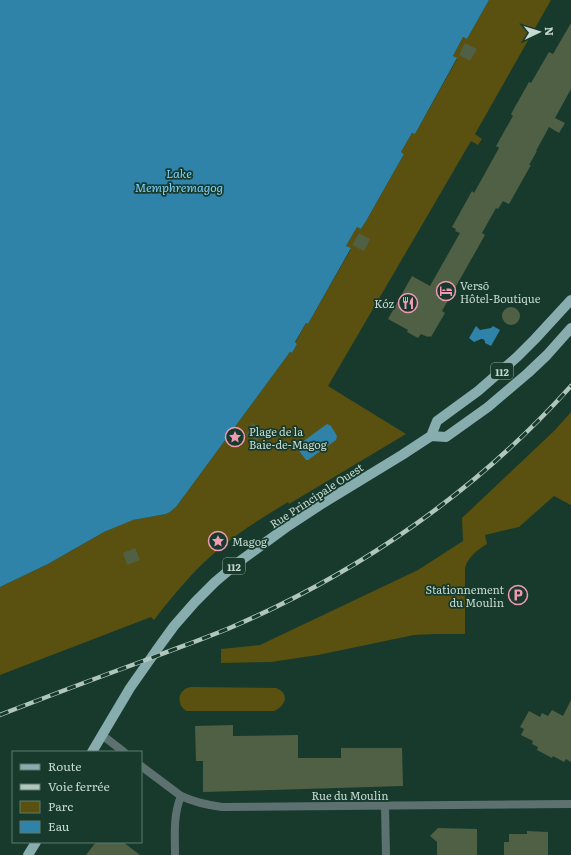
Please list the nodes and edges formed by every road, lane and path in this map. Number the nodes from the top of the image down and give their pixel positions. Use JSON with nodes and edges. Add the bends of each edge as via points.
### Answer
{"nodes":[{"id":1,"x":571,"y":300,"type":"edge"},
{"id":2,"x":571,"y":328,"type":"edge"},
{"id":3,"x":431,"y":436,"type":"junction"},
{"id":4,"x":102,"y":735,"type":"junction"},
{"id":5,"x":93,"y":751,"type":"edge"},
{"id":6,"x":123,"y":751,"type":"edge"},
{"id":7,"x":142,"y":767,"type":"edge"},
{"id":8,"x":181,"y":796,"type":"junction"},
{"id":9,"x":571,"y":804,"type":"edge"},
{"id":10,"x":385,"y":806,"type":"junction"},
{"id":11,"x":35,"y":843,"type":"edge"},
{"id":12,"x":28,"y":855,"type":"edge"},
{"id":13,"x":175,"y":855,"type":"edge"},
{"id":14,"x":386,"y":855,"type":"edge"}],
"edges":[{"from":1,"to":3,"type":"main road","name":"Rue Principale Ouest","number":"112","via":[[512,362],[437,421]]},
{"from":2,"to":3,"type":"main road","name":"Rue Principale Ouest","number":"112","via":[[547,355],[488,407],[446,437]]},
{"from":3,"to":4,"type":"main road","name":"Rue Principale Ouest","number":"112","via":[[288,526],[215,582],[174,626],[154,653]]},
{"from":4,"to":5,"type":"main road","name":"Rue Principale Ouest","number":"112"},
{"from":4,"to":6,"type":"street"},
{"from":7,"to":8,"type":"street","name":"Rue du Moulin"},
{"from":8,"to":10,"type":"street","name":"Rue du Moulin","via":[[204,805],[222,807]]},
{"from":8,"to":13,"type":"street","via":[[175,821]]},
{"from":9,"to":10,"type":"street","name":"Rue du Moulin"},
{"from":10,"to":14,"type":"street"},
{"from":11,"to":12,"type":"main road"}]}
